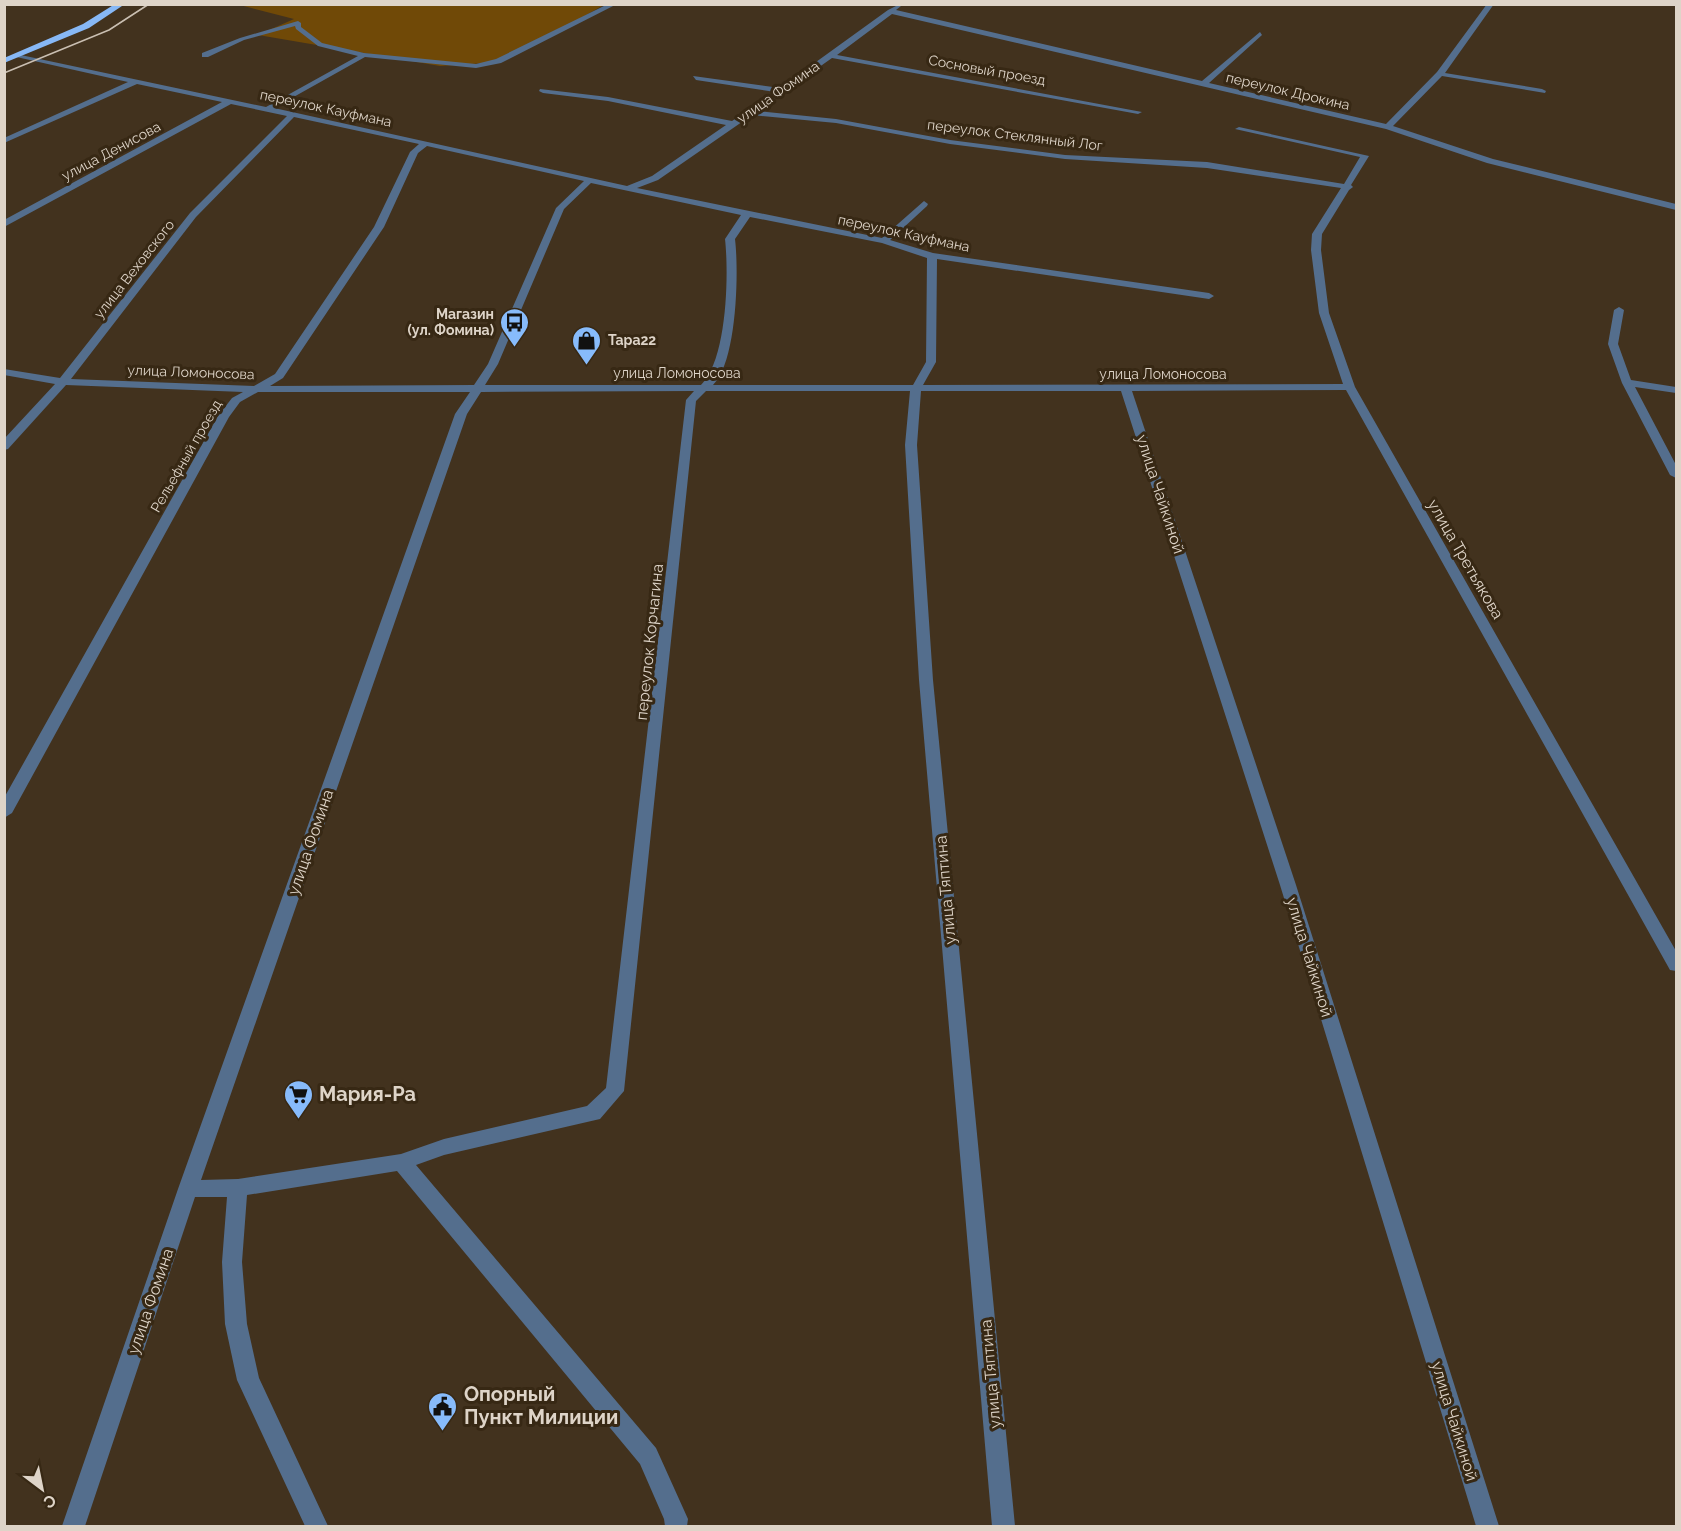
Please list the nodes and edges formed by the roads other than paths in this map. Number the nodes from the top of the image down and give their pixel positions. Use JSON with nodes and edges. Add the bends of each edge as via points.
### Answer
{"nodes":[{"id":1,"x":121,"y":4,"type":"edge"},
{"id":2,"x":614,"y":4,"type":"edge"},
{"id":3,"x":900,"y":4,"type":"edge"},
{"id":4,"x":1491,"y":4,"type":"edge"},
{"id":5,"x":891,"y":11,"type":"junction"},
{"id":6,"x":1260,"y":34,"type":"dead end"},
{"id":7,"x":364,"y":55,"type":"junction"},
{"id":8,"x":16,"y":56,"type":"junction"},
{"id":9,"x":205,"y":56,"type":"dead end"},
{"id":10,"x":831,"y":56,"type":"junction"},
{"id":11,"x":4,"y":61,"type":"edge"},
{"id":12,"x":1440,"y":74,"type":"junction"},
{"id":13,"x":696,"y":78,"type":"dead end"},
{"id":14,"x":137,"y":81,"type":"junction"},
{"id":15,"x":1202,"y":85,"type":"junction"},
{"id":16,"x":780,"y":90,"type":"junction"},
{"id":17,"x":543,"y":91,"type":"dead end"},
{"id":18,"x":1542,"y":91,"type":"dead end"},
{"id":19,"x":230,"y":101,"type":"junction"},
{"id":20,"x":267,"y":109,"type":"junction"},
{"id":21,"x":749,"y":112,"type":"junction"},
{"id":22,"x":1138,"y":112,"type":"dead end"},
{"id":23,"x":292,"y":114,"type":"junction"},
{"id":24,"x":733,"y":124,"type":"junction"},
{"id":25,"x":1388,"y":127,"type":"junction"},
{"id":26,"x":1239,"y":129,"type":"dead end"},
{"id":27,"x":4,"y":141,"type":"edge"},
{"id":28,"x":426,"y":143,"type":"junction"},
{"id":29,"x":590,"y":180,"type":"junction"},
{"id":30,"x":1349,"y":187,"type":"junction"},
{"id":31,"x":630,"y":188,"type":"junction"},
{"id":32,"x":924,"y":204,"type":"dead end"},
{"id":33,"x":1677,"y":207,"type":"edge"},
{"id":34,"x":748,"y":214,"type":"junction"},
{"id":35,"x":4,"y":224,"type":"edge"},
{"id":36,"x":884,"y":241,"type":"junction"},
{"id":37,"x":932,"y":256,"type":"junction"},
{"id":38,"x":1209,"y":296,"type":"dead end"},
{"id":39,"x":1619,"y":310,"type":"dead end"},
{"id":40,"x":4,"y":372,"type":"edge"},
{"id":41,"x":63,"y":382,"type":"junction"},
{"id":42,"x":1626,"y":383,"type":"junction"},
{"id":43,"x":1350,"y":387,"type":"junction"},
{"id":44,"x":702,"y":388,"type":"junction"},
{"id":45,"x":916,"y":388,"type":"junction"},
{"id":46,"x":252,"y":389,"type":"junction"},
{"id":47,"x":476,"y":389,"type":"junction"},
{"id":48,"x":1126,"y":389,"type":"junction"},
{"id":49,"x":1677,"y":390,"type":"edge"},
{"id":50,"x":4,"y":447,"type":"edge"},
{"id":51,"x":1677,"y":475,"type":"edge"},
{"id":52,"x":4,"y":813,"type":"edge"},
{"id":53,"x":1669,"y":938,"type":"edge"},
{"id":54,"x":1677,"y":965,"type":"edge"},
{"id":55,"x":401,"y":1162,"type":"junction"},
{"id":56,"x":238,"y":1188,"type":"junction"},
{"id":57,"x":188,"y":1189,"type":"junction"},
{"id":58,"x":73,"y":1527,"type":"edge"},
{"id":59,"x":317,"y":1527,"type":"edge"},
{"id":60,"x":676,"y":1527,"type":"edge"},
{"id":61,"x":1004,"y":1527,"type":"edge"},
{"id":62,"x":1488,"y":1527,"type":"edge"}],
"edges":[{"from":1,"to":8,"type":"highway","via":[[86,26]]},
{"from":2,"to":7,"type":"street","via":[[498,61],[476,66]]},
{"from":3,"to":5,"type":"street","name":"улица Фомина"},
{"from":4,"to":12,"type":"street"},
{"from":5,"to":10,"type":"street","name":"улица Фомина"},
{"from":5,"to":15,"type":"street","name":"переулок Дрокина"},
{"from":6,"to":15,"type":"street"},
{"from":7,"to":9,"type":"street","via":[[320,45],[298,28],[298,23],[242,39]]},
{"from":7,"to":20,"type":"street"},
{"from":8,"to":11,"type":"highway"},
{"from":8,"to":14,"type":"street","name":"переулок Кауфмана"},
{"from":10,"to":16,"type":"street","name":"улица Фомина"},
{"from":10,"to":22,"type":"street","name":"Сосновый проезд"},
{"from":12,"to":18,"type":"street"},
{"from":12,"to":25,"type":"street"},
{"from":13,"to":16,"type":"street"},
{"from":14,"to":19,"type":"street","name":"переулок Кауфмана"},
{"from":14,"to":27,"type":"street"},
{"from":15,"to":25,"type":"street","name":"переулок Дрокина"},
{"from":16,"to":21,"type":"street","name":"улица Фомина"},
{"from":17,"to":24,"type":"street","via":[[596,97]]},
{"from":19,"to":20,"type":"street","name":"переулок Кауфмана"},
{"from":19,"to":35,"type":"street","name":"улица Денисова"},
{"from":20,"to":23,"type":"street","name":"переулок Кауфмана"},
{"from":21,"to":24,"type":"street","name":"улица Фомина"},
{"from":21,"to":30,"type":"street","name":"переулок Стеклянный Лог","via":[[836,121],[950,142],[1065,157],[1207,165]]},
{"from":23,"to":28,"type":"street","name":"переулок Кауфмана"},
{"from":23,"to":41,"type":"street","name":"улица Веховского","via":[[193,215]]},
{"from":24,"to":31,"type":"street","name":"улица Фомина","via":[[655,178]]},
{"from":25,"to":33,"type":"street","name":"переулок Дрокина","via":[[1490,160]]},
{"from":26,"to":30,"type":"street","name":"улица Третьякова","via":[[1365,156]]},
{"from":28,"to":29,"type":"street","name":"переулок Кауфмана"},
{"from":28,"to":46,"type":"street","name":"Рельефный проезд","via":[[414,152],[379,227],[279,376]]},
{"from":29,"to":31,"type":"street","name":"переулок Кауфмана"},
{"from":29,"to":47,"type":"street","name":"улица Фомина","via":[[560,207],[493,364]]},
{"from":30,"to":43,"type":"street","name":"улица Третьякова","via":[[1317,234],[1316,250],[1324,313]]},
{"from":31,"to":34,"type":"street","name":"переулок Кауфмана"},
{"from":32,"to":36,"type":"street"},
{"from":34,"to":36,"type":"street","name":"переулок Кауфмана"},
{"from":34,"to":44,"type":"street","name":"переулок Корчагина","via":[[730,239],[733,265],[725,348],[714,378]]},
{"from":36,"to":37,"type":"street","name":"переулок Кауфмана"},
{"from":37,"to":38,"type":"street","name":"переулок Кауфмана"},
{"from":37,"to":45,"type":"street","name":"улица Тяптина","via":[[931,362]]},
{"from":39,"to":42,"type":"street","via":[[1613,344]]},
{"from":40,"to":41,"type":"street","name":"улица Ломоносова"},
{"from":41,"to":46,"type":"street","name":"улица Ломоносова"},
{"from":41,"to":50,"type":"street","name":"улица Веховского"},
{"from":42,"to":49,"type":"street"},
{"from":42,"to":51,"type":"street"},
{"from":43,"to":48,"type":"street","name":"улица Ломоносова"},
{"from":43,"to":53,"type":"street","name":"улица Третьякова"},
{"from":44,"to":45,"type":"street","name":"улица Ломоносова"},
{"from":44,"to":47,"type":"street","name":"улица Ломоносова"},
{"from":44,"to":55,"type":"street","name":"переулок Корчагина","via":[[691,400],[615,1091],[593,1113],[444,1147]]},
{"from":45,"to":48,"type":"street","name":"улица Ломоносова"},
{"from":45,"to":61,"type":"street","name":"улица Тяптина","via":[[911,445],[926,680]]},
{"from":46,"to":47,"type":"street","name":"улица Ломоносова"},
{"from":46,"to":52,"type":"street","name":"Рельефный проезд","via":[[236,400],[224,416]]},
{"from":47,"to":57,"type":"street","name":"улица Фомина","via":[[460,414]]},
{"from":48,"to":62,"type":"street","name":"улица Чайкиной","via":[[1291,896]]},
{"from":53,"to":54,"type":"street","name":"улица Третьякова"},
{"from":55,"to":56,"type":"street"},
{"from":55,"to":60,"type":"street","via":[[648,1456]]},
{"from":56,"to":57,"type":"street"},
{"from":56,"to":59,"type":"street","via":[[232,1263],[236,1324],[248,1380]]},
{"from":57,"to":58,"type":"street","name":"улица Фомина"}]}
